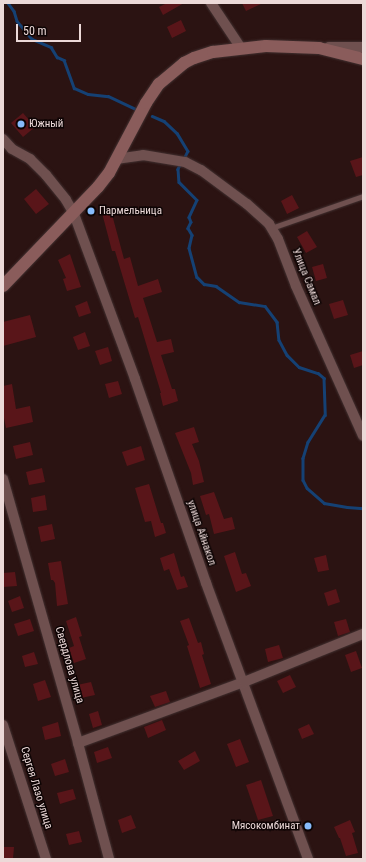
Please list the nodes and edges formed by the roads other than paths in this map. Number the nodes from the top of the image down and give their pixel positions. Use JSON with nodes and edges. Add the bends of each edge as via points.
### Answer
{"nodes":[{"id":1,"x":211,"y":3,"type":"edge"},
{"id":2,"x":363,"y":47,"type":"edge"},
{"id":3,"x":241,"y":48,"type":"junction"},
{"id":4,"x":319,"y":48,"type":"junction"},
{"id":5,"x":363,"y":59,"type":"edge"},
{"id":6,"x":4,"y":141,"type":"edge"},
{"id":7,"x":116,"y":159,"type":"junction"},
{"id":8,"x":363,"y":196,"type":"edge"},
{"id":9,"x":74,"y":214,"type":"junction"},
{"id":10,"x":271,"y":228,"type":"junction"},
{"id":11,"x":3,"y":286,"type":"edge"},
{"id":12,"x":363,"y":436,"type":"edge"},
{"id":13,"x":3,"y":479,"type":"edge"},
{"id":14,"x":363,"y":634,"type":"edge"},
{"id":15,"x":244,"y":682,"type":"junction"},
{"id":16,"x":3,"y":724,"type":"edge"},
{"id":17,"x":78,"y":743,"type":"junction"},
{"id":18,"x":46,"y":859,"type":"edge"},
{"id":19,"x":109,"y":859,"type":"edge"},
{"id":20,"x":308,"y":859,"type":"edge"}],
"edges":[{"from":1,"to":3,"type":"street"},
{"from":2,"to":4,"type":"street"},
{"from":3,"to":4,"type":"main road"},
{"from":3,"to":7,"type":"main road","via":[[194,58],[166,76],[146,103]]},
{"from":4,"to":5,"type":"main road"},
{"from":6,"to":9,"type":"street","name":"улица Айнакол","via":[[12,149],[30,159],[46,175]]},
{"from":7,"to":9,"type":"main road","via":[[98,187]]},
{"from":7,"to":10,"type":"street","name":"Улица Самал","via":[[143,155],[185,162],[201,170],[247,204]]},
{"from":8,"to":10,"type":"lane"},
{"from":9,"to":11,"type":"main road"},
{"from":9,"to":15,"type":"street","name":"улица Айнакол","via":[[135,379],[206,584]]},
{"from":10,"to":12,"type":"street","name":"Улица Самал"},
{"from":13,"to":17,"type":"street","name":"Свердлова улица"},
{"from":14,"to":15,"type":"street"},
{"from":15,"to":17,"type":"street"},
{"from":15,"to":20,"type":"street","name":"улица Айнакол"},
{"from":16,"to":18,"type":"street","name":"Сергея Лазо улица"},
{"from":17,"to":19,"type":"street","name":"Свердлова улица"}]}
